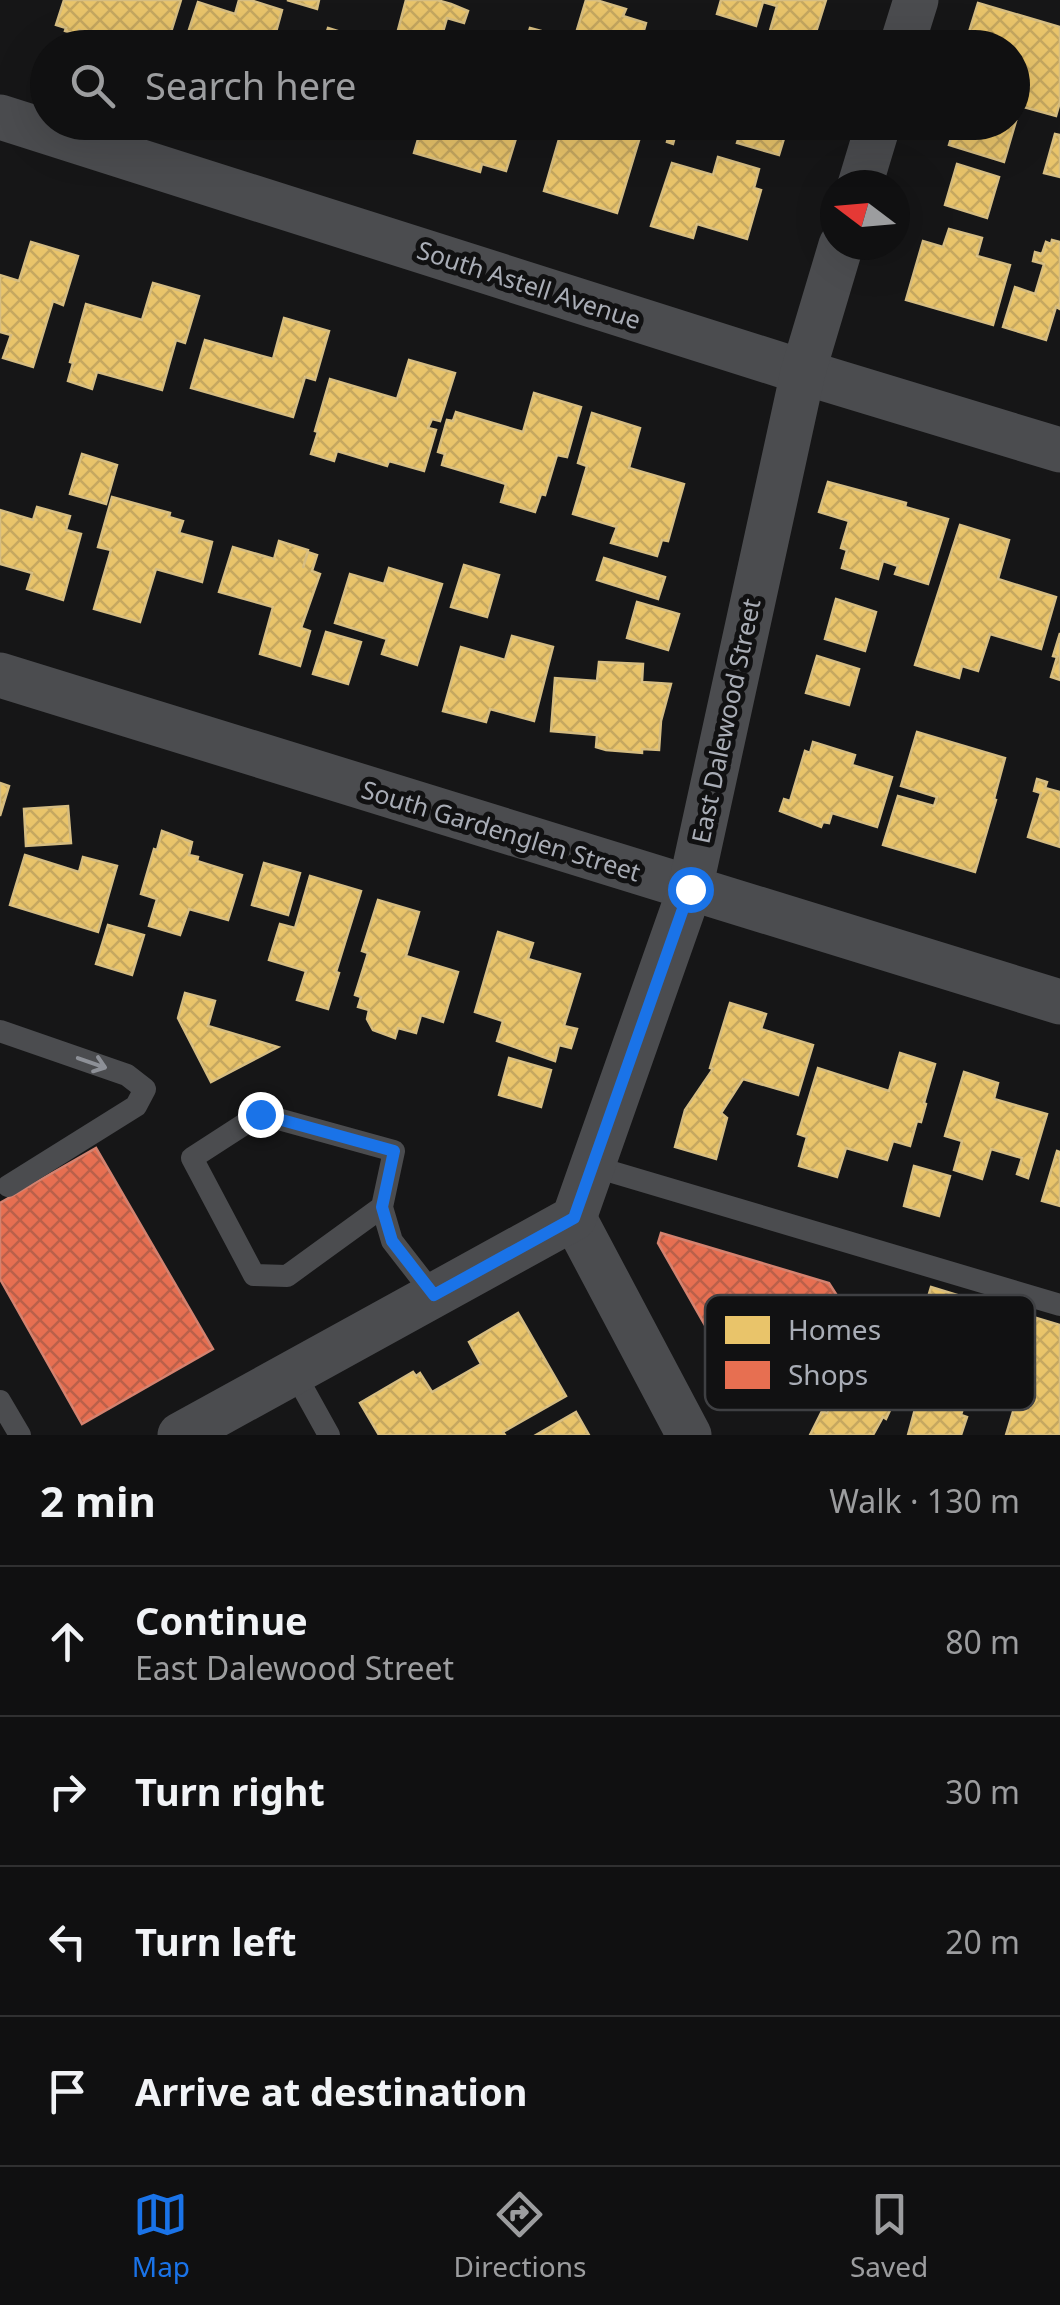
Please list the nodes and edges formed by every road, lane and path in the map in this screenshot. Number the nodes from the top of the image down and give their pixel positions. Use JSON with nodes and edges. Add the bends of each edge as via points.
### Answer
{"nodes":[{"id":1,"x":916,"y":0,"type":"edge"},
{"id":2,"x":907,"y":30,"type":"edge"},
{"id":3,"x":0,"y":117,"type":"edge"},
{"id":4,"x":30,"y":127,"type":"edge"},
{"id":5,"x":72,"y":140,"type":"edge"},
{"id":6,"x":873,"y":140,"type":"edge"},
{"id":7,"x":864,"y":170,"type":"edge"},
{"id":8,"x":837,"y":260,"type":"edge"},
{"id":9,"x":803,"y":372,"type":"junction"},
{"id":10,"x":1060,"y":450,"type":"edge"},
{"id":11,"x":0,"y":676,"type":"edge"},
{"id":12,"x":690,"y":889,"type":"junction"},
{"id":13,"x":1060,"y":1002,"type":"edge"},
{"id":14,"x":0,"y":1032,"type":"edge"},
{"id":15,"x":592,"y":1166,"type":"junction"},
{"id":16,"x":8,"y":1186,"type":"dead end"},
{"id":17,"x":382,"y":1207,"type":"junction"},
{"id":18,"x":574,"y":1218,"type":"junction"},
{"id":19,"x":434,"y":1295,"type":"junction"},
{"id":20,"x":1026,"y":1295,"type":"edge"},
{"id":21,"x":1035,"y":1298,"type":"edge"},
{"id":22,"x":1060,"y":1305,"type":"edge"},
{"id":23,"x":294,"y":1372,"type":"junction"},
{"id":24,"x":0,"y":1400,"type":"edge"},
{"id":25,"x":20,"y":1434,"type":"edge"},
{"id":26,"x":180,"y":1435,"type":"edge"},
{"id":27,"x":329,"y":1435,"type":"edge"},
{"id":28,"x":689,"y":1435,"type":"edge"}],
"edges":[{"from":1,"to":2,"type":"street"},
{"from":3,"to":4,"type":"street","name":"South Astell Avenue"},
{"from":5,"to":9,"type":"street","name":"South Astell Avenue"},
{"from":6,"to":7,"type":"street"},
{"from":8,"to":9,"type":"street","name":"East Dalewood Street"},
{"from":9,"to":10,"type":"street","name":"South Astell Avenue"},
{"from":9,"to":12,"type":"street","name":"East Dalewood Street"},
{"from":11,"to":12,"type":"street","name":"South Gardenglen Street"},
{"from":12,"to":13,"type":"street","name":"South Gardenglen Street"},
{"from":12,"to":15,"type":"street","name":"East Dalewood Street"},
{"from":14,"to":16,"type":"lane","one_way":true,"via":[[127,1075],[145,1088],[136,1106]]},
{"from":15,"to":18,"type":"street","name":"East Dalewood Street"},
{"from":15,"to":20,"type":"lane"},
{"from":17,"to":17,"type":"lane","via":[[394,1151],[260,1114],[192,1158],[254,1275],[287,1276]]},
{"from":17,"to":19,"type":"lane","via":[[392,1241]]},
{"from":18,"to":19,"type":"street"},
{"from":18,"to":28,"type":"street"},
{"from":19,"to":23,"type":"street"},
{"from":21,"to":22,"type":"lane"},
{"from":23,"to":26,"type":"street"},
{"from":23,"to":27,"type":"lane"},
{"from":24,"to":25,"type":"lane"}]}
